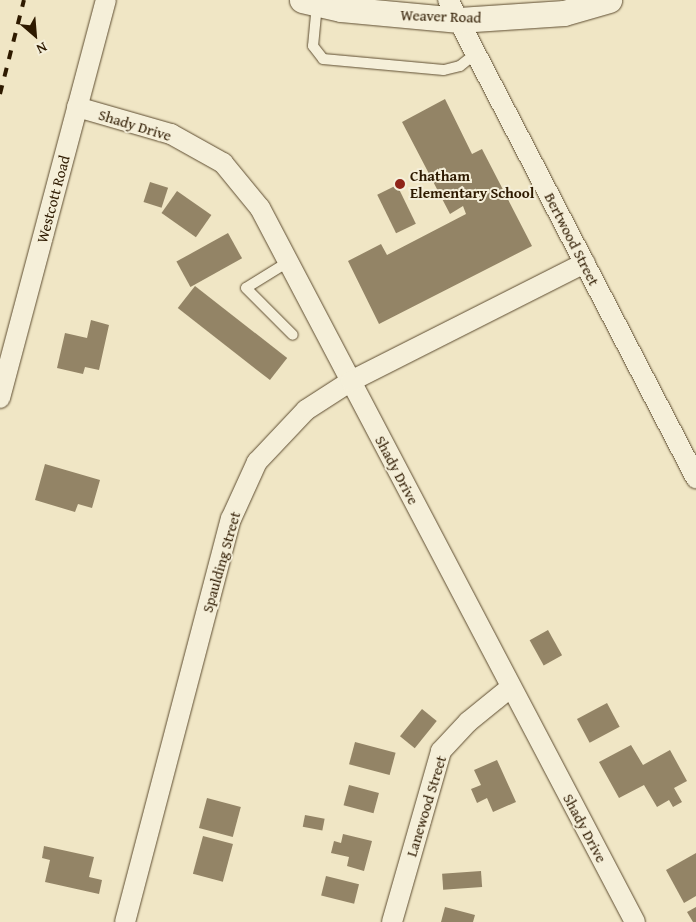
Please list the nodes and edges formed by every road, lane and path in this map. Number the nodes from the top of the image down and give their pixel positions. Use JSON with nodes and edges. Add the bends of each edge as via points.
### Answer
{"nodes":[{"id":1,"x":106,"y":0,"type":"edge"},
{"id":2,"x":609,"y":0,"type":"edge"},
{"id":3,"x":309,"y":2,"type":"edge"},
{"id":4,"x":454,"y":10,"type":"edge"},
{"id":5,"x":476,"y":53,"type":"junction"},
{"id":6,"x":77,"y":107,"type":"junction"},
{"id":7,"x":288,"y":262,"type":"junction"},
{"id":8,"x":585,"y":263,"type":"junction"},
{"id":9,"x":293,"y":335,"type":"dead end"},
{"id":10,"x":351,"y":381,"type":"junction"},
{"id":11,"x":0,"y":398,"type":"edge"},
{"id":12,"x":696,"y":478,"type":"edge"},
{"id":13,"x":511,"y":687,"type":"junction"},
{"id":14,"x":125,"y":922,"type":"edge"},
{"id":15,"x":392,"y":922,"type":"edge"},
{"id":16,"x":635,"y":922,"type":"edge"}],
"edges":[{"from":1,"to":6,"type":"street","name":"Westcott Road"},
{"from":2,"to":4,"type":"street","name":"Weaver Road","via":[[564,13]]},
{"from":3,"to":4,"type":"street","name":"Weaver Road"},
{"from":3,"to":5,"type":"lane","via":[[313,46],[324,59],[444,70],[460,66]]},
{"from":4,"to":5,"type":"street","name":"Bertwood Street"},
{"from":5,"to":8,"type":"street","name":"Bertwood Street"},
{"from":6,"to":7,"type":"street","name":"Shady Drive","via":[[171,134],[223,163],[260,208]]},
{"from":6,"to":11,"type":"street","name":"Westcott Road"},
{"from":7,"to":9,"type":"lane","via":[[246,288]]},
{"from":7,"to":10,"type":"street","name":"Shady Drive"},
{"from":8,"to":10,"type":"street","name":"Spaulding Street"},
{"from":8,"to":12,"type":"street","name":"Bertwood Street"},
{"from":10,"to":13,"type":"street","name":"Shady Drive"},
{"from":10,"to":14,"type":"street","name":"Spaulding Street","via":[[306,410],[257,462],[231,519]]},
{"from":13,"to":15,"type":"street","name":"Lanewood Street","via":[[468,722],[441,751]]},
{"from":13,"to":16,"type":"street","name":"Shady Drive"}]}
